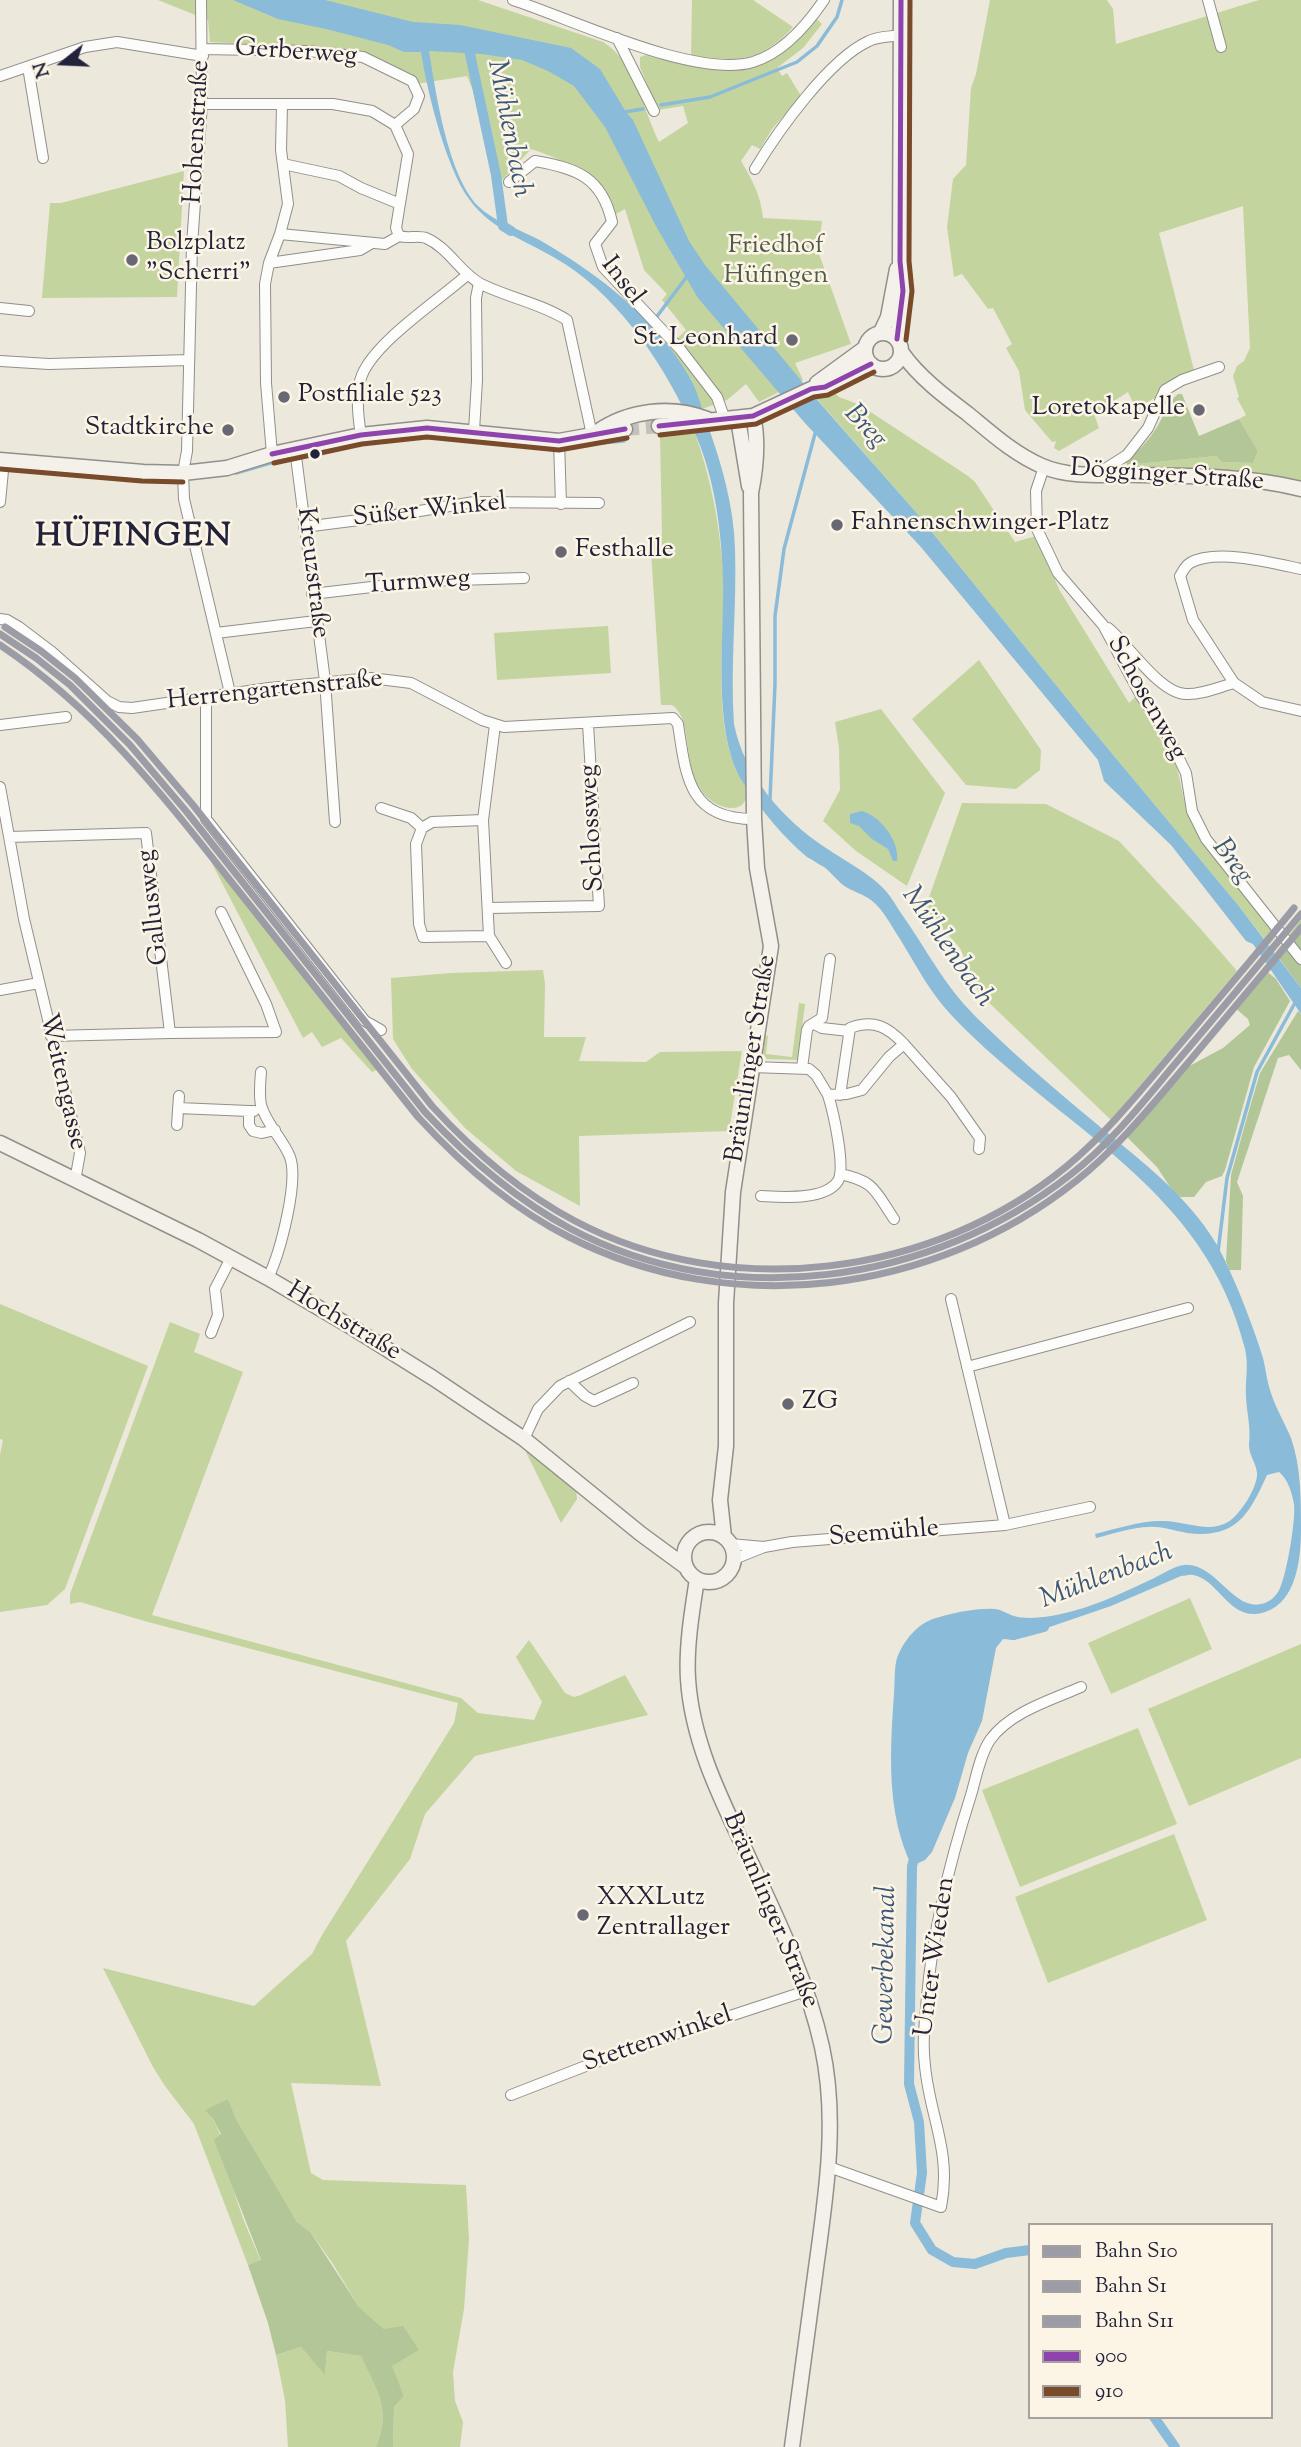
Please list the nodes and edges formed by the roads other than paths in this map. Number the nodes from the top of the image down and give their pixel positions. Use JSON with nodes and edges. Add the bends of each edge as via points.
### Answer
{"nodes":[{"id":1,"x":513,"y":0,"type":"edge"},
{"id":2,"x":824,"y":0,"type":"edge"},
{"id":3,"x":901,"y":0,"type":"edge"},
{"id":4,"x":1208,"y":0,"type":"edge"},
{"id":5,"x":201,"y":4,"type":"edge"},
{"id":6,"x":901,"y":35,"type":"junction"},
{"id":7,"x":617,"y":38,"type":"junction"},
{"id":8,"x":1221,"y":47,"type":"dead end"},
{"id":9,"x":203,"y":52,"type":"junction"},
{"id":10,"x":28,"y":67,"type":"junction"},
{"id":11,"x":0,"y":76,"type":"edge"},
{"id":12,"x":202,"y":104,"type":"junction"},
{"id":13,"x":282,"y":105,"type":"junction"},
{"id":14,"x":654,"y":111,"type":"dead end"},
{"id":15,"x":395,"y":125,"type":"junction"},
{"id":16,"x":43,"y":158,"type":"dead end"},
{"id":17,"x":283,"y":164,"type":"junction"},
{"id":18,"x":755,"y":169,"type":"dead end"},
{"id":19,"x":509,"y":182,"type":"dead end"},
{"id":20,"x":400,"y":204,"type":"junction"},
{"id":21,"x":280,"y":234,"type":"junction"},
{"id":22,"x":400,"y":236,"type":"junction"},
{"id":23,"x":372,"y":243,"type":"junction"},
{"id":24,"x":900,"y":261,"type":"junction"},
{"id":25,"x":269,"y":263,"type":"junction"},
{"id":26,"x":467,"y":275,"type":"junction"},
{"id":27,"x":479,"y":283,"type":"junction"},
{"id":28,"x":0,"y":308,"type":"edge"},
{"id":29,"x":29,"y":312,"type":"dead end"},
{"id":30,"x":880,"y":332,"type":"junction"},
{"id":31,"x":900,"y":346,"type":"junction"},
{"id":32,"x":865,"y":348,"type":"junction"},
{"id":33,"x":189,"y":360,"type":"junction"},
{"id":34,"x":0,"y":361,"type":"edge"},
{"id":35,"x":871,"y":364,"type":"junction"},
{"id":36,"x":1219,"y":367,"type":"dead end"},
{"id":37,"x":890,"y":368,"type":"junction"},
{"id":38,"x":933,"y":387,"type":"junction"},
{"id":39,"x":811,"y":389,"type":"junction"},
{"id":40,"x":753,"y":416,"type":"junction"},
{"id":41,"x":675,"y":419,"type":"junction"},
{"id":42,"x":721,"y":419,"type":"junction"},
{"id":43,"x":660,"y":426,"type":"tunnel mouth"},
{"id":44,"x":625,"y":429,"type":"tunnel mouth"},
{"id":45,"x":474,"y":432,"type":"junction"},
{"id":46,"x":361,"y":435,"type":"junction"},
{"id":47,"x":592,"y":435,"type":"junction"},
{"id":48,"x":559,"y":441,"type":"junction"},
{"id":49,"x":295,"y":449,"type":"junction"},
{"id":50,"x":272,"y":454,"type":"junction"},
{"id":51,"x":2,"y":460,"type":"edge"},
{"id":52,"x":1044,"y":467,"type":"junction"},
{"id":53,"x":183,"y":473,"type":"junction"},
{"id":54,"x":1096,"y":474,"type":"junction"},
{"id":55,"x":1301,"y":489,"type":"edge"},
{"id":56,"x":751,"y":493,"type":"junction"},
{"id":57,"x":0,"y":502,"type":"edge"},
{"id":58,"x":599,"y":503,"type":"dead end"},
{"id":59,"x":561,"y":504,"type":"junction"},
{"id":60,"x":304,"y":527,"type":"junction"},
{"id":61,"x":1301,"y":569,"type":"edge"},
{"id":62,"x":524,"y":578,"type":"dead end"},
{"id":63,"x":312,"y":594,"type":"junction"},
{"id":64,"x":0,"y":619,"type":"edge"},
{"id":65,"x":316,"y":621,"type":"junction"},
{"id":66,"x":1104,"y":625,"type":"junction"},
{"id":67,"x":216,"y":634,"type":"junction"},
{"id":68,"x":325,"y":681,"type":"junction"},
{"id":69,"x":1234,"y":684,"type":"junction"},
{"id":70,"x":230,"y":693,"type":"junction"},
{"id":71,"x":206,"y":696,"type":"junction"},
{"id":72,"x":1301,"y":711,"type":"edge"},
{"id":73,"x":66,"y":717,"type":"dead end"},
{"id":74,"x":588,"y":724,"type":"junction"},
{"id":75,"x":0,"y":725,"type":"edge"},
{"id":76,"x":495,"y":725,"type":"junction"},
{"id":77,"x":0,"y":788,"type":"edge"},
{"id":78,"x":380,"y":808,"type":"dead end"},
{"id":79,"x":754,"y":819,"type":"junction"},
{"id":80,"x":483,"y":820,"type":"junction"},
{"id":81,"x":335,"y":822,"type":"dead end"},
{"id":82,"x":422,"y":828,"type":"junction"},
{"id":83,"x":9,"y":837,"type":"junction"},
{"id":84,"x":0,"y":857,"type":"edge"},
{"id":85,"x":13,"y":857,"type":"junction"},
{"id":86,"x":489,"y":908,"type":"junction"},
{"id":87,"x":221,"y":912,"type":"dead end"},
{"id":88,"x":489,"y":936,"type":"junction"},
{"id":89,"x":830,"y":959,"type":"dead end"},
{"id":90,"x":1301,"y":959,"type":"edge"},
{"id":91,"x":506,"y":963,"type":"dead end"},
{"id":92,"x":39,"y":983,"type":"junction"},
{"id":93,"x":0,"y":990,"type":"edge"},
{"id":94,"x":814,"y":1024,"type":"junction"},
{"id":95,"x":381,"y":1030,"type":"dead end"},
{"id":96,"x":849,"y":1031,"type":"junction"},
{"id":97,"x":170,"y":1033,"type":"junction"},
{"id":98,"x":51,"y":1036,"type":"junction"},
{"id":99,"x":904,"y":1044,"type":"junction"},
{"id":100,"x":752,"y":1067,"type":"junction"},
{"id":101,"x":802,"y":1068,"type":"junction"},
{"id":102,"x":261,"y":1072,"type":"dead end"},
{"id":103,"x":828,"y":1095,"type":"junction"},
{"id":104,"x":840,"y":1095,"type":"junction"},
{"id":105,"x":179,"y":1096,"type":"dead end"},
{"id":106,"x":178,"y":1108,"type":"junction"},
{"id":107,"x":249,"y":1111,"type":"junction"},
{"id":108,"x":263,"y":1111,"type":"junction"},
{"id":109,"x":177,"y":1125,"type":"dead end"},
{"id":110,"x":275,"y":1130,"type":"junction"},
{"id":111,"x":0,"y":1143,"type":"edge"},
{"id":112,"x":979,"y":1149,"type":"dead end"},
{"id":113,"x":840,"y":1174,"type":"junction"},
{"id":114,"x":75,"y":1181,"type":"junction"},
{"id":115,"x":761,"y":1196,"type":"dead end"},
{"id":116,"x":894,"y":1219,"type":"dead end"},
{"id":117,"x":231,"y":1258,"type":"junction"},
{"id":118,"x":268,"y":1278,"type":"junction"},
{"id":119,"x":950,"y":1299,"type":"dead end"},
{"id":120,"x":1188,"y":1308,"type":"dead end"},
{"id":121,"x":690,"y":1322,"type":"dead end"},
{"id":122,"x":211,"y":1333,"type":"dead end"},
{"id":123,"x":967,"y":1367,"type":"junction"},
{"id":124,"x":569,"y":1381,"type":"junction"},
{"id":125,"x":633,"y":1383,"type":"dead end"},
{"id":126,"x":524,"y":1439,"type":"junction"},
{"id":127,"x":720,"y":1500,"type":"junction"},
{"id":128,"x":1090,"y":1507,"type":"dead end"},
{"id":129,"x":1005,"y":1525,"type":"junction"},
{"id":130,"x":705,"y":1532,"type":"junction"},
{"id":131,"x":727,"y":1540,"type":"junction"},
{"id":132,"x":688,"y":1542,"type":"junction"},
{"id":133,"x":658,"y":1546,"type":"junction"},
{"id":134,"x":764,"y":1547,"type":"junction"},
{"id":135,"x":734,"y":1559,"type":"junction"},
{"id":136,"x":686,"y":1567,"type":"junction"},
{"id":137,"x":697,"y":1579,"type":"junction"},
{"id":138,"x":713,"y":1582,"type":"junction"},
{"id":139,"x":691,"y":1629,"type":"junction"},
{"id":140,"x":1081,"y":1687,"type":"dead end"},
{"id":141,"x":806,"y":1991,"type":"junction"},
{"id":142,"x":511,"y":2095,"type":"dead end"},
{"id":143,"x":829,"y":2167,"type":"junction"},
{"id":144,"x":792,"y":2447,"type":"edge"}],
"edges":[{"from":1,"to":7,"type":"street"},
{"from":2,"to":7,"type":"street","via":[[790,39],[763,58],[740,64],[675,57]]},
{"from":3,"to":6,"type":"main road"},
{"from":4,"to":8,"type":"street"},
{"from":5,"to":9,"type":"street","name":"Hohenstraße"},
{"from":6,"to":18,"type":"street","via":[[871,40],[849,53],[788,118]]},
{"from":6,"to":24,"type":"main road"},
{"from":7,"to":14,"type":"street"},
{"from":9,"to":10,"type":"street","via":[[117,42],[85,47]]},
{"from":9,"to":12,"type":"street","name":"Hohenstraße"},
{"from":9,"to":15,"type":"street","name":"Gerberweg","via":[[337,53],[379,63],[412,81],[419,96],[414,109]]},
{"from":10,"to":11,"type":"street"},
{"from":10,"to":16,"type":"street"},
{"from":12,"to":13,"type":"street"},
{"from":12,"to":33,"type":"street","name":"Hohenstraße"},
{"from":13,"to":15,"type":"street","via":[[346,106],[372,111]]},
{"from":13,"to":17,"type":"street"},
{"from":15,"to":20,"type":"street","via":[[408,154]]},
{"from":17,"to":20,"type":"street","via":[[339,176]]},
{"from":17,"to":21,"type":"street","via":[[288,204]]},
{"from":19,"to":42,"type":"street","name":"Insel","via":[[535,160],[567,167],[596,186],[612,222],[595,244],[603,267],[680,349],[717,397]]},
{"from":20,"to":22,"type":"street","via":[[396,228]]},
{"from":21,"to":23,"type":"street"},
{"from":21,"to":25,"type":"street"},
{"from":22,"to":23,"type":"street","via":[[385,244]]},
{"from":22,"to":26,"type":"street","via":[[426,238]]},
{"from":23,"to":25,"type":"street","via":[[360,250]]},
{"from":24,"to":30,"type":"main road","via":[[888,317]]},
{"from":24,"to":31,"type":"main road"},
{"from":25,"to":50,"type":"street","via":[[266,350]]},
{"from":26,"to":27,"type":"street"},
{"from":26,"to":46,"type":"street","via":[[414,316],[368,364],[361,378]]},
{"from":27,"to":45,"type":"street"},
{"from":27,"to":47,"type":"street","via":[[567,320]]},
{"from":28,"to":29,"type":"street"},
{"from":30,"to":31,"type":"main road","via":[[892,334]]},
{"from":30,"to":32,"type":"main road"},
{"from":31,"to":37,"type":"main road","via":[[896,364]]},
{"from":31,"to":38,"type":"main road","name":"Dögginger Straße"},
{"from":32,"to":35,"type":"main road"},
{"from":32,"to":39,"type":"main road"},
{"from":33,"to":34,"type":"street"},
{"from":33,"to":53,"type":"street","name":"Hohenstraße"},
{"from":35,"to":37,"type":"main road"},
{"from":35,"to":39,"type":"main road","via":[[825,387]]},
{"from":36,"to":54,"type":"street","via":[[1165,390],[1148,428],[1127,455]]},
{"from":37,"to":38,"type":"main road","name":"Dögginger Straße"},
{"from":38,"to":52,"type":"main road","name":"Dögginger Straße","via":[[1002,442]]},
{"from":39,"to":40,"type":"main road"},
{"from":40,"to":42,"type":"main road"},
{"from":40,"to":56,"type":"main road","name":"Bräunlinger Straße","via":[[756,441]]},
{"from":41,"to":42,"type":"main road","via":[[696,415]]},
{"from":41,"to":43,"type":"main road"},
{"from":41,"to":47,"type":"main road","via":[[653,411],[623,416]]},
{"from":42,"to":56,"type":"main road","name":"Bräunlinger Straße"},
{"from":44,"to":47,"type":"main road"},
{"from":45,"to":46,"type":"main road","via":[[427,428]]},
{"from":45,"to":48,"type":"main road"},
{"from":46,"to":49,"type":"main road"},
{"from":47,"to":48,"type":"main road"},
{"from":48,"to":59,"type":"street"},
{"from":49,"to":50,"type":"main road"},
{"from":49,"to":60,"type":"street","name":"Kreuzstraße"},
{"from":50,"to":53,"type":"main road","via":[[226,468]]},
{"from":51,"to":53,"type":"main road"},
{"from":51,"to":57,"type":"street"},
{"from":52,"to":54,"type":"main road","name":"Dögginger Straße"},
{"from":52,"to":66,"type":"street","name":"Schosenweg","via":[[1036,491],[1037,529],[1058,573]]},
{"from":53,"to":67,"type":"street","name":"Hohenstraße","via":[[184,499]]},
{"from":54,"to":55,"type":"main road","name":"Dögginger Straße","via":[[1202,476]]},
{"from":56,"to":79,"type":"main road","name":"Bräunlinger Straße"},
{"from":58,"to":59,"type":"street","name":"Süßer Winkel"},
{"from":59,"to":60,"type":"street","name":"Süßer Winkel","via":[[474,502]]},
{"from":60,"to":63,"type":"street","name":"Kreuzstraße"},
{"from":61,"to":69,"type":"street","via":[[1204,558],[1187,564],[1180,576],[1193,620]]},
{"from":62,"to":63,"type":"street","name":"Turmweg","via":[[423,581]]},
{"from":63,"to":65,"type":"street","name":"Kreuzstraße"},
{"from":64,"to":71,"type":"street","name":"Herrengartenstraße","via":[[19,627],[118,707]]},
{"from":65,"to":67,"type":"street"},
{"from":65,"to":68,"type":"street","name":"Kreuzstraße"},
{"from":66,"to":69,"type":"street","via":[[1174,692],[1186,694]]},
{"from":66,"to":90,"type":"street","name":"Schosenweg","via":[[1186,773],[1192,811],[1206,839]]},
{"from":67,"to":70,"type":"street","name":"Hohenstraße"},
{"from":68,"to":70,"type":"street","name":"Herrengartenstraße"},
{"from":68,"to":76,"type":"street","name":"Herrengartenstraße","via":[[371,678],[411,682]]},
{"from":68,"to":81,"type":"street","name":"Kreuzstraße"},
{"from":69,"to":72,"type":"street","via":[[1262,702]]},
{"from":70,"to":71,"type":"street","name":"Herrengartenstraße"},
{"from":71,"to":95,"type":"street","via":[[206,819],[365,1021]]},
{"from":73,"to":75,"type":"street"},
{"from":74,"to":76,"type":"street","name":"Herrengartenstraße"},
{"from":74,"to":79,"type":"street","name":"Herrengartenstraße","via":[[673,718],[686,771],[705,807],[717,814]]},
{"from":74,"to":86,"type":"street","name":"Schlossweg","via":[[599,906]]},
{"from":76,"to":80,"type":"street"},
{"from":77,"to":83,"type":"street","name":"Weitengasse"},
{"from":78,"to":82,"type":"street","via":[[397,811]]},
{"from":79,"to":100,"type":"main road","name":"Bräunlinger Straße","via":[[757,868],[771,946]]},
{"from":80,"to":82,"type":"street","via":[[432,822]]},
{"from":80,"to":86,"type":"street"},
{"from":82,"to":88,"type":"street","via":[[416,844],[423,937]]},
{"from":83,"to":85,"type":"street","name":"Weitengasse"},
{"from":83,"to":97,"type":"street","name":"Gallusweg","via":[[146,833]]},
{"from":84,"to":85,"type":"street"},
{"from":85,"to":92,"type":"street","name":"Weitengasse"},
{"from":86,"to":88,"type":"street"},
{"from":87,"to":97,"type":"street","via":[[276,1032]]},
{"from":88,"to":91,"type":"street"},
{"from":89,"to":94,"type":"street","via":[[822,1018]]},
{"from":92,"to":93,"type":"street","name":"Weitengasse"},
{"from":92,"to":98,"type":"street","name":"Weitengasse"},
{"from":94,"to":96,"type":"street"},
{"from":94,"to":101,"type":"street","via":[[807,1030]]},
{"from":96,"to":99,"type":"street","via":[[855,1026],[878,1025],[891,1030]]},
{"from":96,"to":104,"type":"street"},
{"from":97,"to":98,"type":"street"},
{"from":98,"to":114,"type":"street","name":"Weitengasse","via":[[80,1153]]},
{"from":99,"to":104,"type":"street","via":[[862,1090]]},
{"from":99,"to":112,"type":"street","via":[[951,1097],[980,1138]]},
{"from":100,"to":101,"type":"street"},
{"from":100,"to":127,"type":"main road","name":"Bräunlinger Straße","via":[[733,1192],[726,1303],[726,1446]]},
{"from":101,"to":103,"type":"street","via":[[816,1074]]},
{"from":102,"to":108,"type":"street"},
{"from":103,"to":104,"type":"street"},
{"from":103,"to":113,"type":"street","via":[[836,1124]]},
{"from":105,"to":106,"type":"street"},
{"from":106,"to":107,"type":"street"},
{"from":106,"to":109,"type":"street"},
{"from":107,"to":108,"type":"street"},
{"from":107,"to":110,"type":"street","via":[[253,1131]]},
{"from":108,"to":110,"type":"street"},
{"from":110,"to":118,"type":"street","via":[[289,1154],[294,1177],[276,1262]]},
{"from":111,"to":114,"type":"main road","name":"Hochstraße"},
{"from":113,"to":115,"type":"street","via":[[832,1186],[810,1195]]},
{"from":113,"to":116,"type":"street","via":[[870,1183]]},
{"from":114,"to":117,"type":"main road","name":"Hochstraße"},
{"from":117,"to":118,"type":"main road","name":"Hochstraße"},
{"from":117,"to":122,"type":"street","via":[[215,1289],[218,1315]]},
{"from":118,"to":126,"type":"main road","name":"Hochstraße"},
{"from":119,"to":123,"type":"street"},
{"from":120,"to":123,"type":"street"},
{"from":121,"to":124,"type":"street"},
{"from":123,"to":129,"type":"street"},
{"from":124,"to":125,"type":"street","via":[[594,1401]]},
{"from":124,"to":126,"type":"street","via":[[547,1397]]},
{"from":126,"to":133,"type":"main road","name":"Hochstraße"},
{"from":127,"to":130,"type":"main road","name":"Bräunlinger Straße"},
{"from":127,"to":131,"type":"main road","name":"Bräunlinger Straße"},
{"from":128,"to":129,"type":"street","name":"Seemühle"},
{"from":129,"to":134,"type":"street","name":"Seemühle"},
{"from":130,"to":131,"type":"main road"},
{"from":130,"to":132,"type":"main road"},
{"from":131,"to":134,"type":"street","name":"Seemühle"},
{"from":131,"to":135,"type":"main road"},
{"from":132,"to":133,"type":"main road"},
{"from":132,"to":136,"type":"main road"},
{"from":133,"to":136,"type":"main road","name":"Hochstraße"},
{"from":134,"to":135,"type":"street","name":"Seemühle"},
{"from":135,"to":138,"type":"main road","via":[[727,1574]]},
{"from":136,"to":137,"type":"main road"},
{"from":137,"to":138,"type":"main road"},
{"from":137,"to":139,"type":"main road","name":"Bräunlinger Straße"},
{"from":138,"to":139,"type":"main road"},
{"from":139,"to":141,"type":"main road","name":"Bräunlinger Straße","via":[[688,1679],[701,1748]]},
{"from":140,"to":143,"type":"street","name":"Unter Wieden","via":[[1021,1714],[989,1741],[942,1895],[923,2037],[925,2068],[943,2148],[946,2184],[941,2207]]},
{"from":141,"to":142,"type":"street","name":"Stettenwinkel","via":[[626,2050]]},
{"from":141,"to":143,"type":"main road","name":"Bräunlinger Straße","via":[[827,2075]]},
{"from":143,"to":144,"type":"main road","name":"Bräunlinger Straße"}]}
